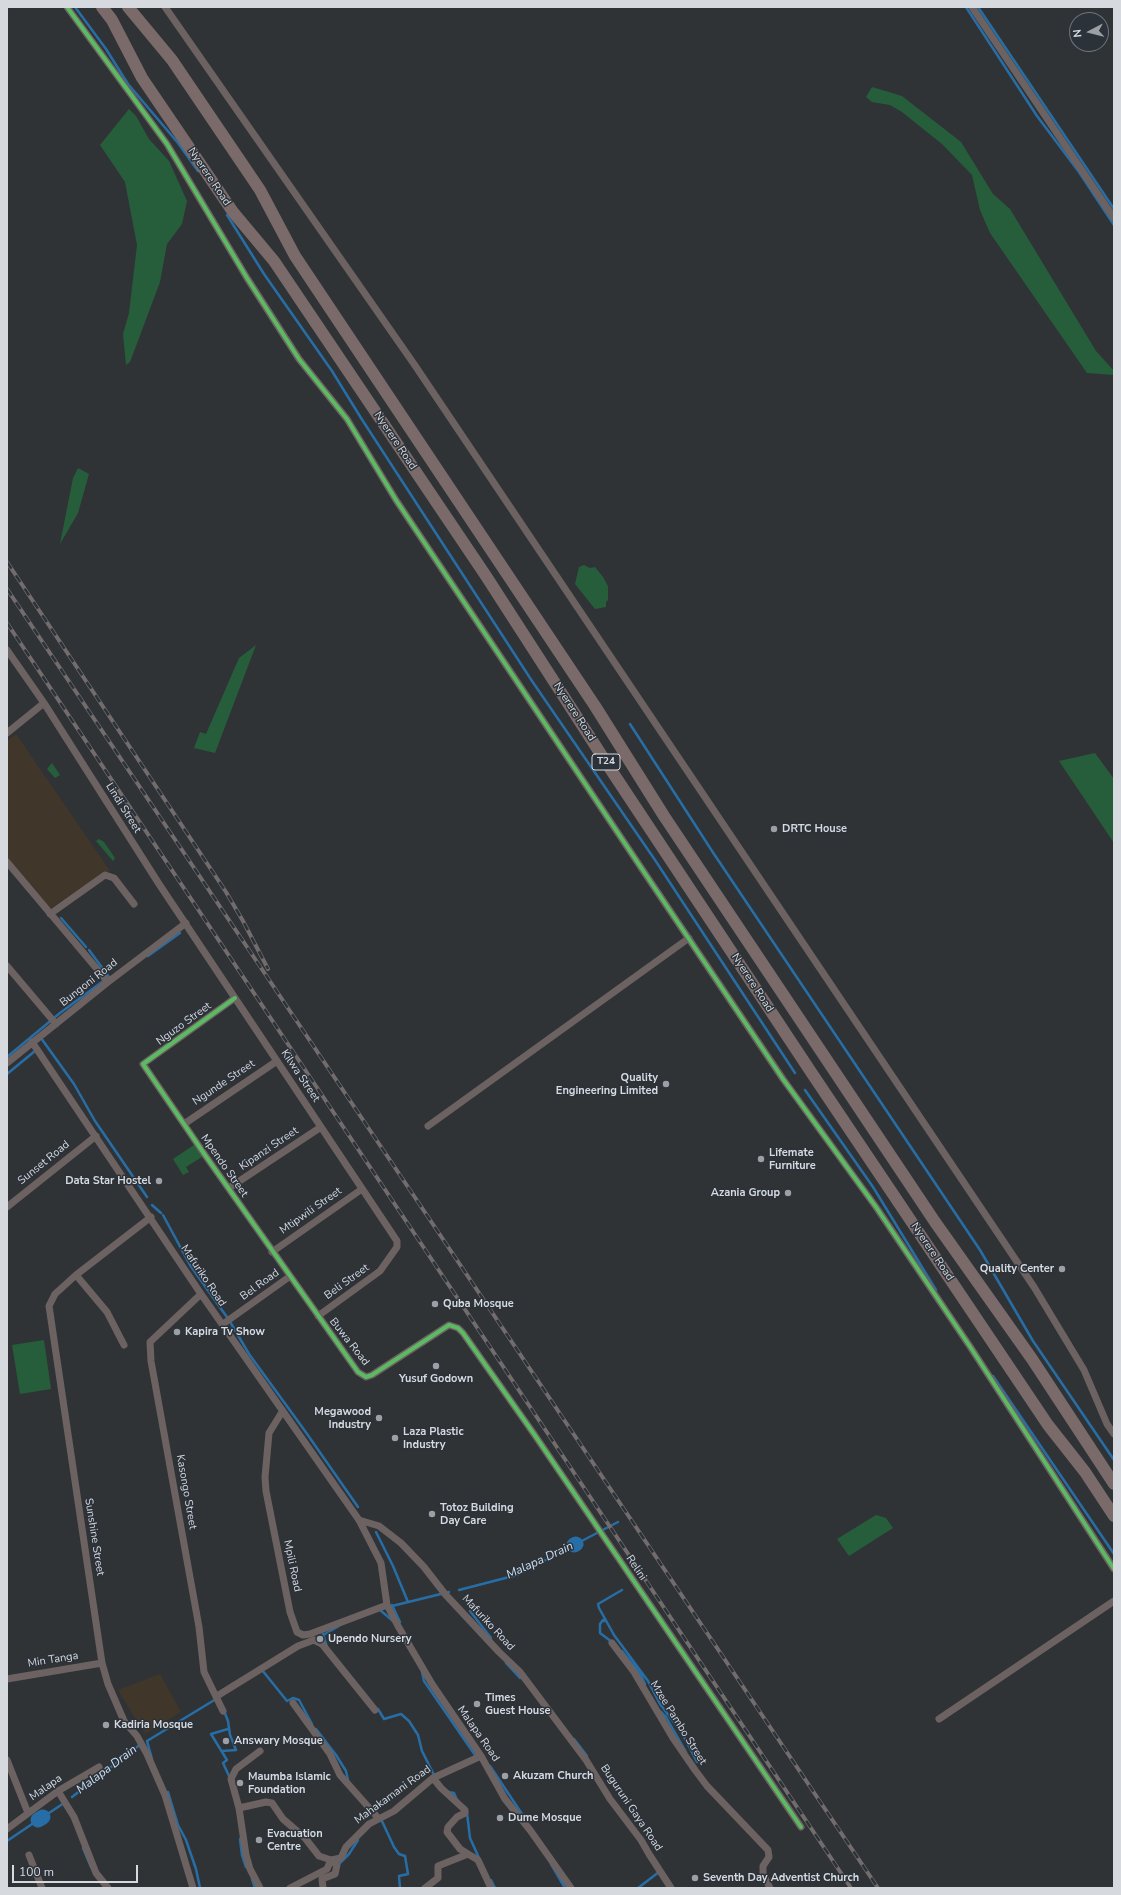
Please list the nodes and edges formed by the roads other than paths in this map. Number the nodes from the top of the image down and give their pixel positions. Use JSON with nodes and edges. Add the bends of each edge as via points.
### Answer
{"nodes":[{"id":1,"x":66,"y":7,"type":"edge"},
{"id":2,"x":102,"y":7,"type":"edge"},
{"id":3,"x":165,"y":7,"type":"edge"},
{"id":4,"x":972,"y":7,"type":"edge"},
{"id":5,"x":130,"y":9,"type":"edge"},
{"id":6,"x":1114,"y":218,"type":"edge"},
{"id":7,"x":7,"y":650,"type":"edge"},
{"id":8,"x":44,"y":703,"type":"junction"},
{"id":9,"x":7,"y":733,"type":"edge"},
{"id":10,"x":7,"y":862,"type":"edge"},
{"id":11,"x":134,"y":904,"type":"dead end"},
{"id":12,"x":50,"y":914,"type":"junction"},
{"id":13,"x":186,"y":923,"type":"junction"},
{"id":14,"x":689,"y":938,"type":"junction"},
{"id":15,"x":7,"y":966,"type":"edge"},
{"id":16,"x":108,"y":982,"type":"junction"},
{"id":17,"x":235,"y":998,"type":"junction"},
{"id":18,"x":56,"y":1024,"type":"junction"},
{"id":19,"x":32,"y":1042,"type":"junction"},
{"id":20,"x":277,"y":1061,"type":"junction"},
{"id":21,"x":7,"y":1063,"type":"edge"},
{"id":22,"x":143,"y":1064,"type":"joint"},
{"id":23,"x":184,"y":1124,"type":"junction"},
{"id":24,"x":428,"y":1126,"type":"dead end"},
{"id":25,"x":321,"y":1127,"type":"junction"},
{"id":26,"x":96,"y":1136,"type":"junction"},
{"id":27,"x":228,"y":1188,"type":"junction"},
{"id":28,"x":362,"y":1189,"type":"junction"},
{"id":29,"x":7,"y":1207,"type":"edge"},
{"id":30,"x":151,"y":1217,"type":"junction"},
{"id":31,"x":397,"y":1241,"type":"joint"},
{"id":32,"x":272,"y":1252,"type":"junction"},
{"id":33,"x":76,"y":1275,"type":"junction"},
{"id":34,"x":289,"y":1277,"type":"junction"},
{"id":35,"x":201,"y":1294,"type":"junction"},
{"id":36,"x":318,"y":1316,"type":"junction"},
{"id":37,"x":223,"y":1324,"type":"junction"},
{"id":38,"x":449,"y":1325,"type":"joint"},
{"id":39,"x":124,"y":1345,"type":"dead end"},
{"id":40,"x":282,"y":1412,"type":"junction"},
{"id":41,"x":1114,"y":1434,"type":"edge"},
{"id":42,"x":1114,"y":1484,"type":"edge"},
{"id":43,"x":1114,"y":1516,"type":"edge"},
{"id":44,"x":359,"y":1520,"type":"junction"},
{"id":45,"x":1114,"y":1569,"type":"edge"},
{"id":46,"x":1114,"y":1601,"type":"edge"},
{"id":47,"x":387,"y":1606,"type":"junction"},
{"id":48,"x":612,"y":1643,"type":"dead end"},
{"id":49,"x":102,"y":1663,"type":"junction"},
{"id":50,"x":7,"y":1679,"type":"edge"},
{"id":51,"x":216,"y":1696,"type":"junction"},
{"id":52,"x":293,"y":1703,"type":"dead end"},
{"id":53,"x":375,"y":1710,"type":"dead end"},
{"id":54,"x":223,"y":1711,"type":"dead end"},
{"id":55,"x":939,"y":1719,"type":"dead end"},
{"id":56,"x":260,"y":1751,"type":"dead end"},
{"id":57,"x":481,"y":1756,"type":"junction"},
{"id":58,"x":7,"y":1760,"type":"edge"},
{"id":59,"x":586,"y":1760,"type":"joint"},
{"id":60,"x":99,"y":1767,"type":"dead end"},
{"id":61,"x":433,"y":1778,"type":"junction"},
{"id":62,"x":58,"y":1791,"type":"junction"},
{"id":63,"x":239,"y":1808,"type":"junction"},
{"id":64,"x":28,"y":1813,"type":"junction"},
{"id":65,"x":379,"y":1819,"type":"junction"},
{"id":66,"x":801,"y":1827,"type":"dead end"},
{"id":67,"x":7,"y":1829,"type":"edge"},
{"id":68,"x":468,"y":1854,"type":"junction"},
{"id":69,"x":29,"y":1855,"type":"dead end"},
{"id":70,"x":331,"y":1860,"type":"junction"},
{"id":71,"x":42,"y":1888,"type":"edge"},
{"id":72,"x":108,"y":1888,"type":"edge"},
{"id":73,"x":193,"y":1888,"type":"edge"},
{"id":74,"x":260,"y":1888,"type":"edge"},
{"id":75,"x":290,"y":1888,"type":"edge"},
{"id":76,"x":323,"y":1888,"type":"edge"},
{"id":77,"x":425,"y":1888,"type":"edge"},
{"id":78,"x":491,"y":1888,"type":"edge"},
{"id":79,"x":570,"y":1888,"type":"edge"},
{"id":80,"x":671,"y":1888,"type":"edge"},
{"id":81,"x":770,"y":1888,"type":"edge"}],
"edges":[{"from":1,"to":14,"type":"street","via":[[167,144],[247,278],[295,352],[347,419],[396,500]]},
{"from":2,"to":43,"type":"highway","name":"Nyerere Road","number":"T24","via":[[112,20],[142,78],[233,212],[274,261],[486,576],[817,1081],[1048,1425],[1085,1472]]},
{"from":3,"to":41,"type":"street","via":[[414,364],[1034,1286],[1084,1370],[1107,1424]]},
{"from":4,"to":6,"type":"street"},
{"from":5,"to":42,"type":"highway","name":"Nyerere Road","number":"T24","via":[[172,60],[260,190],[295,256],[595,706],[664,816],[935,1222],[1032,1359]]},
{"from":7,"to":8,"type":"street","name":"Lindi Street"},
{"from":8,"to":9,"type":"street"},
{"from":8,"to":13,"type":"street","name":"Lindi Street"},
{"from":10,"to":12,"type":"street"},
{"from":11,"to":12,"type":"street","via":[[114,878],[105,875]]},
{"from":12,"to":16,"type":"street"},
{"from":13,"to":16,"type":"street","name":"Bungoni Road"},
{"from":13,"to":17,"type":"street","name":"Kilwa Street"},
{"from":14,"to":24,"type":"street"},
{"from":14,"to":45,"type":"street","via":[[782,1079],[876,1207],[971,1348]]},
{"from":15,"to":18,"type":"street"},
{"from":16,"to":18,"type":"street","name":"Bungoni Road"},
{"from":17,"to":20,"type":"street","name":"Kilwa Street"},
{"from":17,"to":22,"type":"street","name":"Nguzo Street"},
{"from":18,"to":19,"type":"street","name":"Bungoni Road"},
{"from":19,"to":21,"type":"street","name":"Bungoni Road"},
{"from":19,"to":26,"type":"street","name":"Mafuriko Road"},
{"from":20,"to":23,"type":"street","name":"Ngunde Street"},
{"from":20,"to":25,"type":"street","name":"Kilwa Street"},
{"from":22,"to":23,"type":"street","name":"Mpendo Street"},
{"from":23,"to":27,"type":"street","name":"Mpendo Street"},
{"from":25,"to":27,"type":"street","name":"Kipanzi Street"},
{"from":25,"to":28,"type":"street","name":"Kilwa Street"},
{"from":26,"to":29,"type":"street","name":"Sunset Road"},
{"from":26,"to":30,"type":"street","name":"Mafuriko Road"},
{"from":27,"to":32,"type":"street","name":"Mpendo Street"},
{"from":28,"to":31,"type":"street","name":"Kilwa Street"},
{"from":28,"to":32,"type":"street","name":"Mtipwili Street"},
{"from":30,"to":33,"type":"street","name":"Sunshine Street"},
{"from":30,"to":35,"type":"street","name":"Mafuriko Road"},
{"from":31,"to":36,"type":"street","name":"Beli Street","via":[[397,1247],[380,1271]]},
{"from":32,"to":34,"type":"street","name":"Mpendo Street"},
{"from":33,"to":39,"type":"street","via":[[107,1312]]},
{"from":33,"to":49,"type":"street","name":"Sunshine Street","via":[[55,1294],[49,1306]]},
{"from":34,"to":36,"type":"street","name":"Buwa Road"},
{"from":34,"to":37,"type":"street","name":"Bel Road"},
{"from":35,"to":37,"type":"street","name":"Mafuriko Road"},
{"from":35,"to":51,"type":"street","name":"Kasongo Street","via":[[150,1342],[151,1361],[199,1627],[204,1672]]},
{"from":36,"to":38,"type":"street","name":"Buwa Road","via":[[358,1372],[366,1377]]},
{"from":37,"to":40,"type":"street","name":"Mafuriko Road"},
{"from":38,"to":66,"type":"street","name":"Relini","via":[[463,1333],[534,1434]]},
{"from":40,"to":44,"type":"street","name":"Mafuriko Road"},
{"from":40,"to":47,"type":"street","name":"Mpili Road","via":[[269,1433],[265,1478],[290,1612],[297,1632],[310,1634]]},
{"from":44,"to":47,"type":"street","name":"Mafuriko Road","via":[[381,1563]]},
{"from":44,"to":59,"type":"street","name":"Mafuriko Road","via":[[379,1526],[391,1534],[424,1567],[445,1594],[520,1672]]},
{"from":46,"to":55,"type":"street"},
{"from":47,"to":57,"type":"street","name":"Malapa Road","via":[[440,1697]]},
{"from":48,"to":81,"type":"street","name":"Mzee Pambo Street","via":[[634,1672],[672,1738],[707,1786],[768,1850],[769,1857],[763,1866]]},
{"from":49,"to":50,"type":"street","name":"Min Tanga"},
{"from":49,"to":73,"type":"street","name":"Sunshine Street","via":[[124,1721],[148,1754],[165,1795]]},
{"from":51,"to":53,"type":"street","via":[[298,1646],[314,1640],[322,1644]]},
{"from":51,"to":54,"type":"street","name":"Kasongo Street"},
{"from":52,"to":65,"type":"street","via":[[330,1754],[340,1775]]},
{"from":56,"to":63,"type":"street","via":[[236,1769],[232,1776]]},
{"from":57,"to":61,"type":"street","name":"Mahakamani Road"},
{"from":57,"to":79,"type":"street","name":"Malapa Road","via":[[505,1799]]},
{"from":58,"to":64,"type":"street"},
{"from":59,"to":80,"type":"street","name":"Buguruni Gaya Road"},
{"from":60,"to":62,"type":"street","name":"Malapa"},
{"from":61,"to":65,"type":"street","name":"Mahakamani Road","via":[[394,1811]]},
{"from":61,"to":68,"type":"street","via":[[464,1810],[465,1813],[457,1817],[447,1832],[460,1849]]},
{"from":62,"to":64,"type":"street","name":"Malapa"},
{"from":62,"to":72,"type":"street","via":[[74,1817],[96,1873]]},
{"from":63,"to":70,"type":"street","via":[[272,1803],[292,1829],[305,1838],[319,1856]]},
{"from":63,"to":74,"type":"street","via":[[246,1855]]},
{"from":64,"to":67,"type":"street","name":"Malapa"},
{"from":65,"to":70,"type":"street","name":"Mahakamani Road","via":[[369,1824],[346,1847],[341,1858]]},
{"from":68,"to":77,"type":"street","via":[[438,1866],[438,1878]]},
{"from":68,"to":78,"type":"street","via":[[478,1860]]},
{"from":69,"to":71,"type":"street"},
{"from":70,"to":75,"type":"street","name":"Mahakamani Road","via":[[326,1869]]},
{"from":70,"to":76,"type":"street","via":[[337,1865],[335,1874],[322,1879]]}]}
